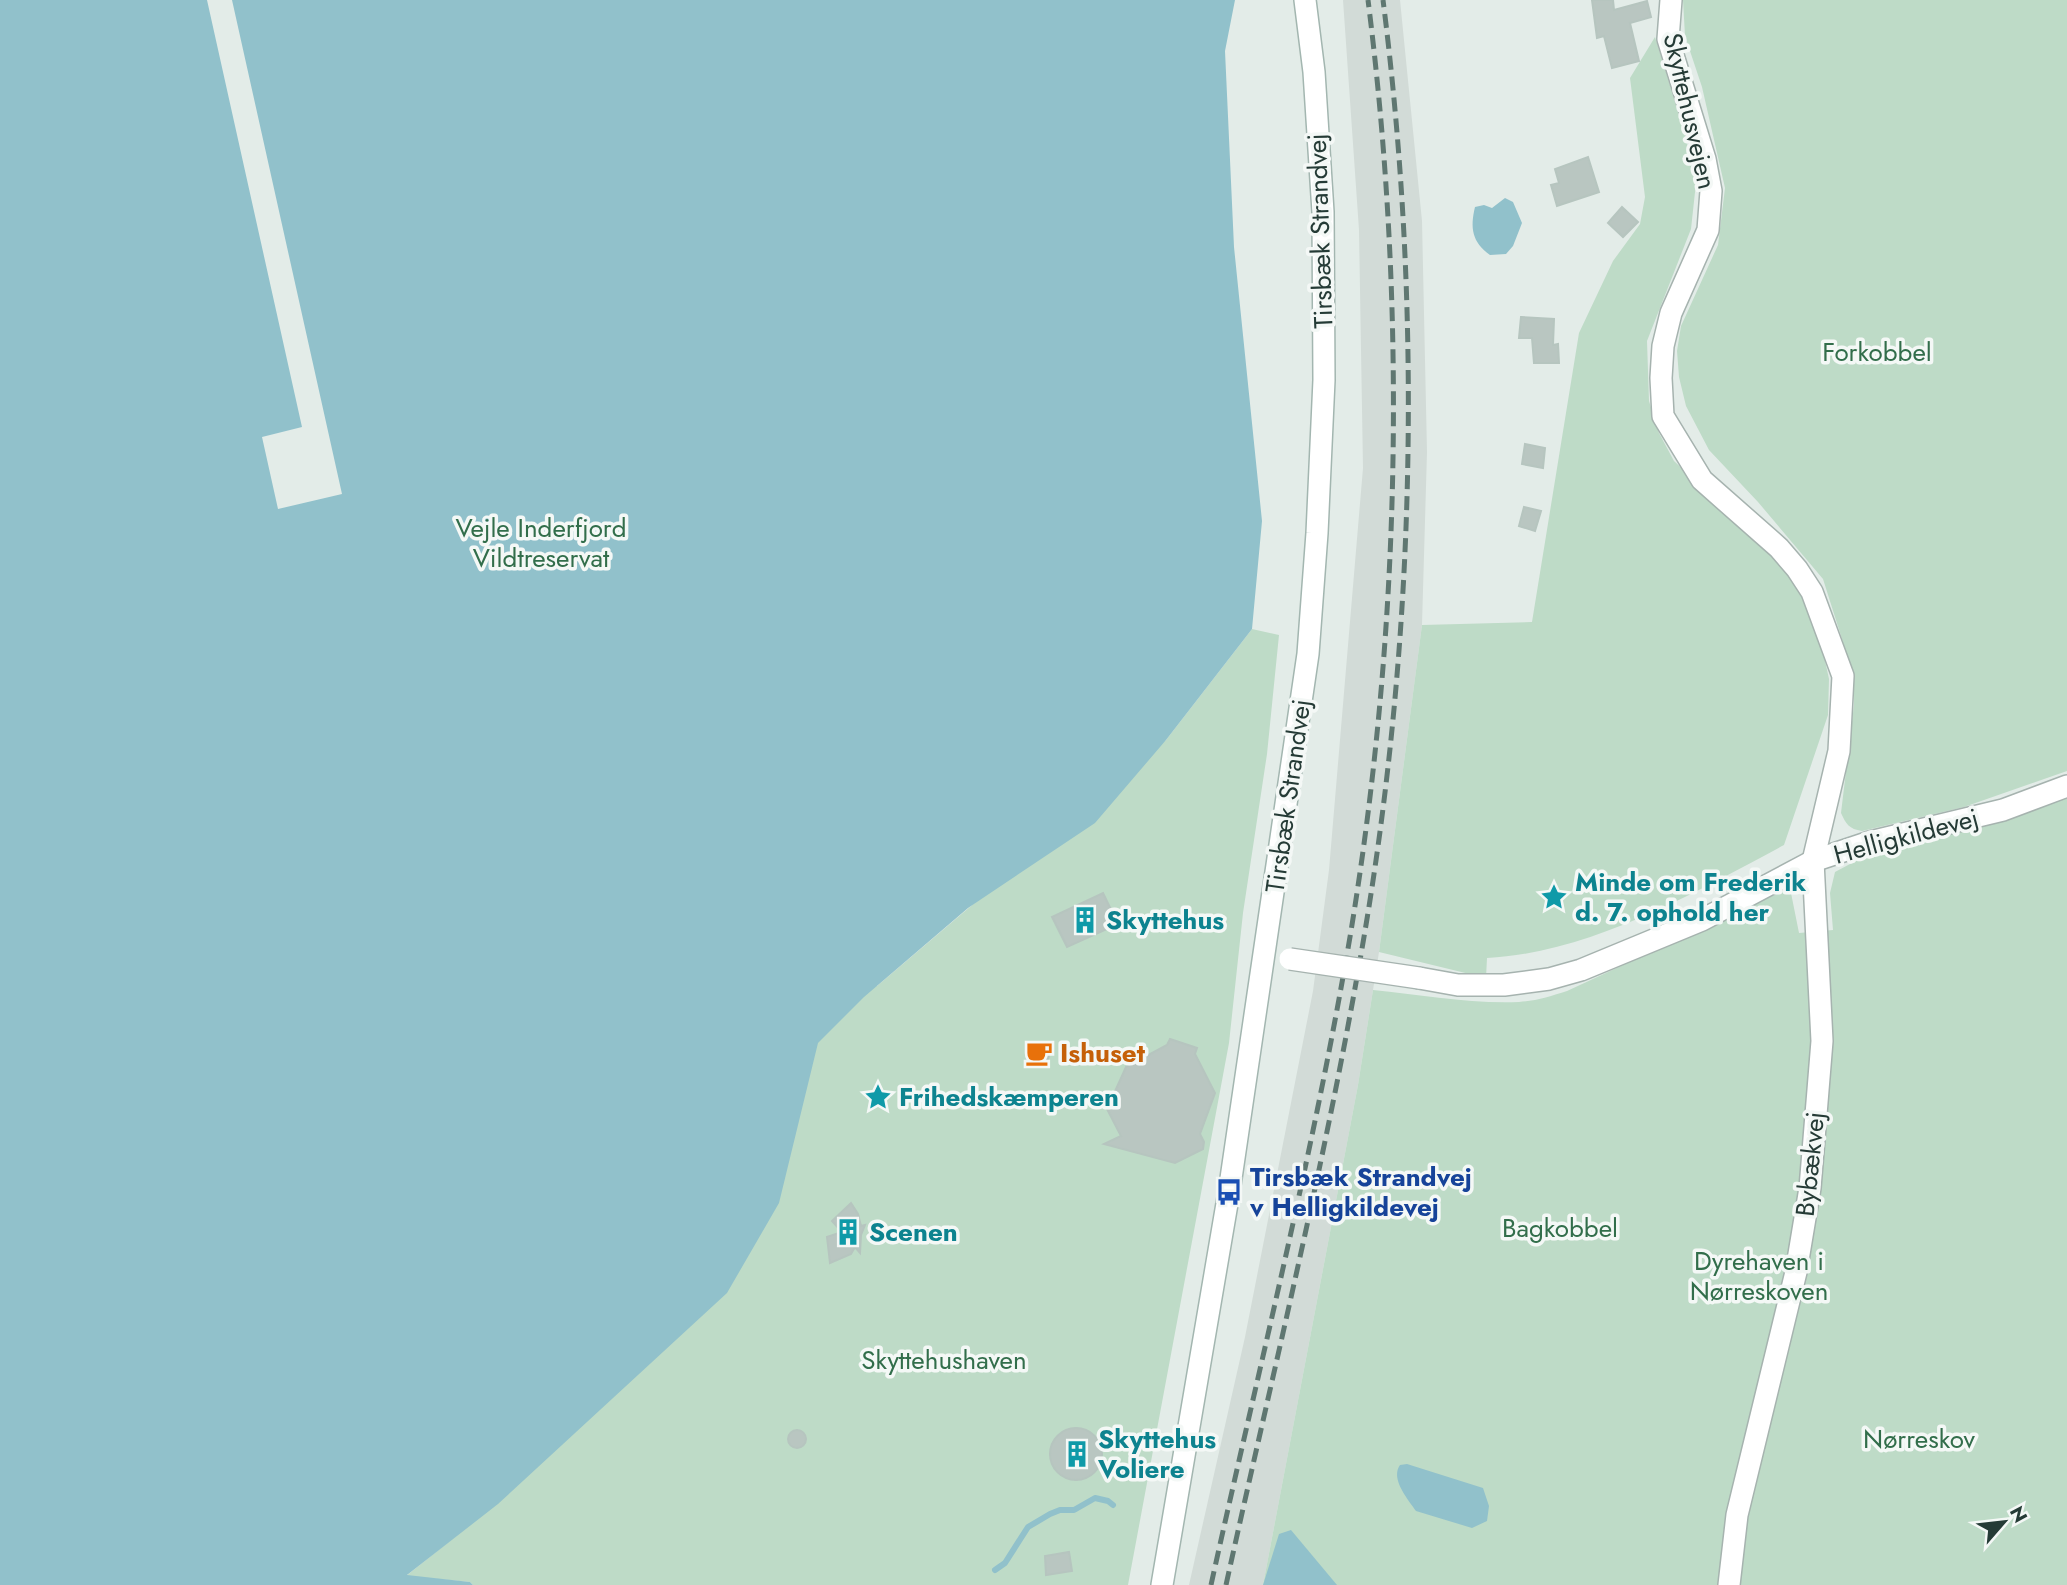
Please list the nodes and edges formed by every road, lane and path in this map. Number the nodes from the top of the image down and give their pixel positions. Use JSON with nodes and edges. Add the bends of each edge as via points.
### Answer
{"nodes":[{"id":1,"x":1306,"y":0,"type":"edge"},
{"id":2,"x":1671,"y":0,"type":"edge"},
{"id":3,"x":2067,"y":786,"type":"edge"},
{"id":4,"x":1813,"y":862,"type":"junction"},
{"id":5,"x":1265,"y":955,"type":"junction"},
{"id":6,"x":1162,"y":1585,"type":"edge"},
{"id":7,"x":1729,"y":1585,"type":"edge"}],
"edges":[{"from":1,"to":5,"type":"street","name":"Tirsbæk Strandvej","via":[[1323,212],[1324,380],[1308,654]]},
{"from":2,"to":4,"type":"street","name":"Skyttehusvejen","via":[[1668,39],[1711,191],[1708,230],[1671,313],[1662,346],[1663,416],[1702,480],[1797,569],[1829,634],[1843,676],[1839,751]]},
{"from":3,"to":4,"type":"street","name":"Helligkildevej","via":[[2003,810],[1870,842]]},
{"from":4,"to":5,"type":"street","name":"Helligkildevej","bridge":true,"via":[[1702,920],[1549,979],[1458,985]]},
{"from":4,"to":7,"type":"street","name":"Bybækvej","via":[[1822,1041],[1810,1188],[1796,1272],[1737,1515]]},
{"from":5,"to":6,"type":"street","name":"Tirsbæk Strandvej"}]}
